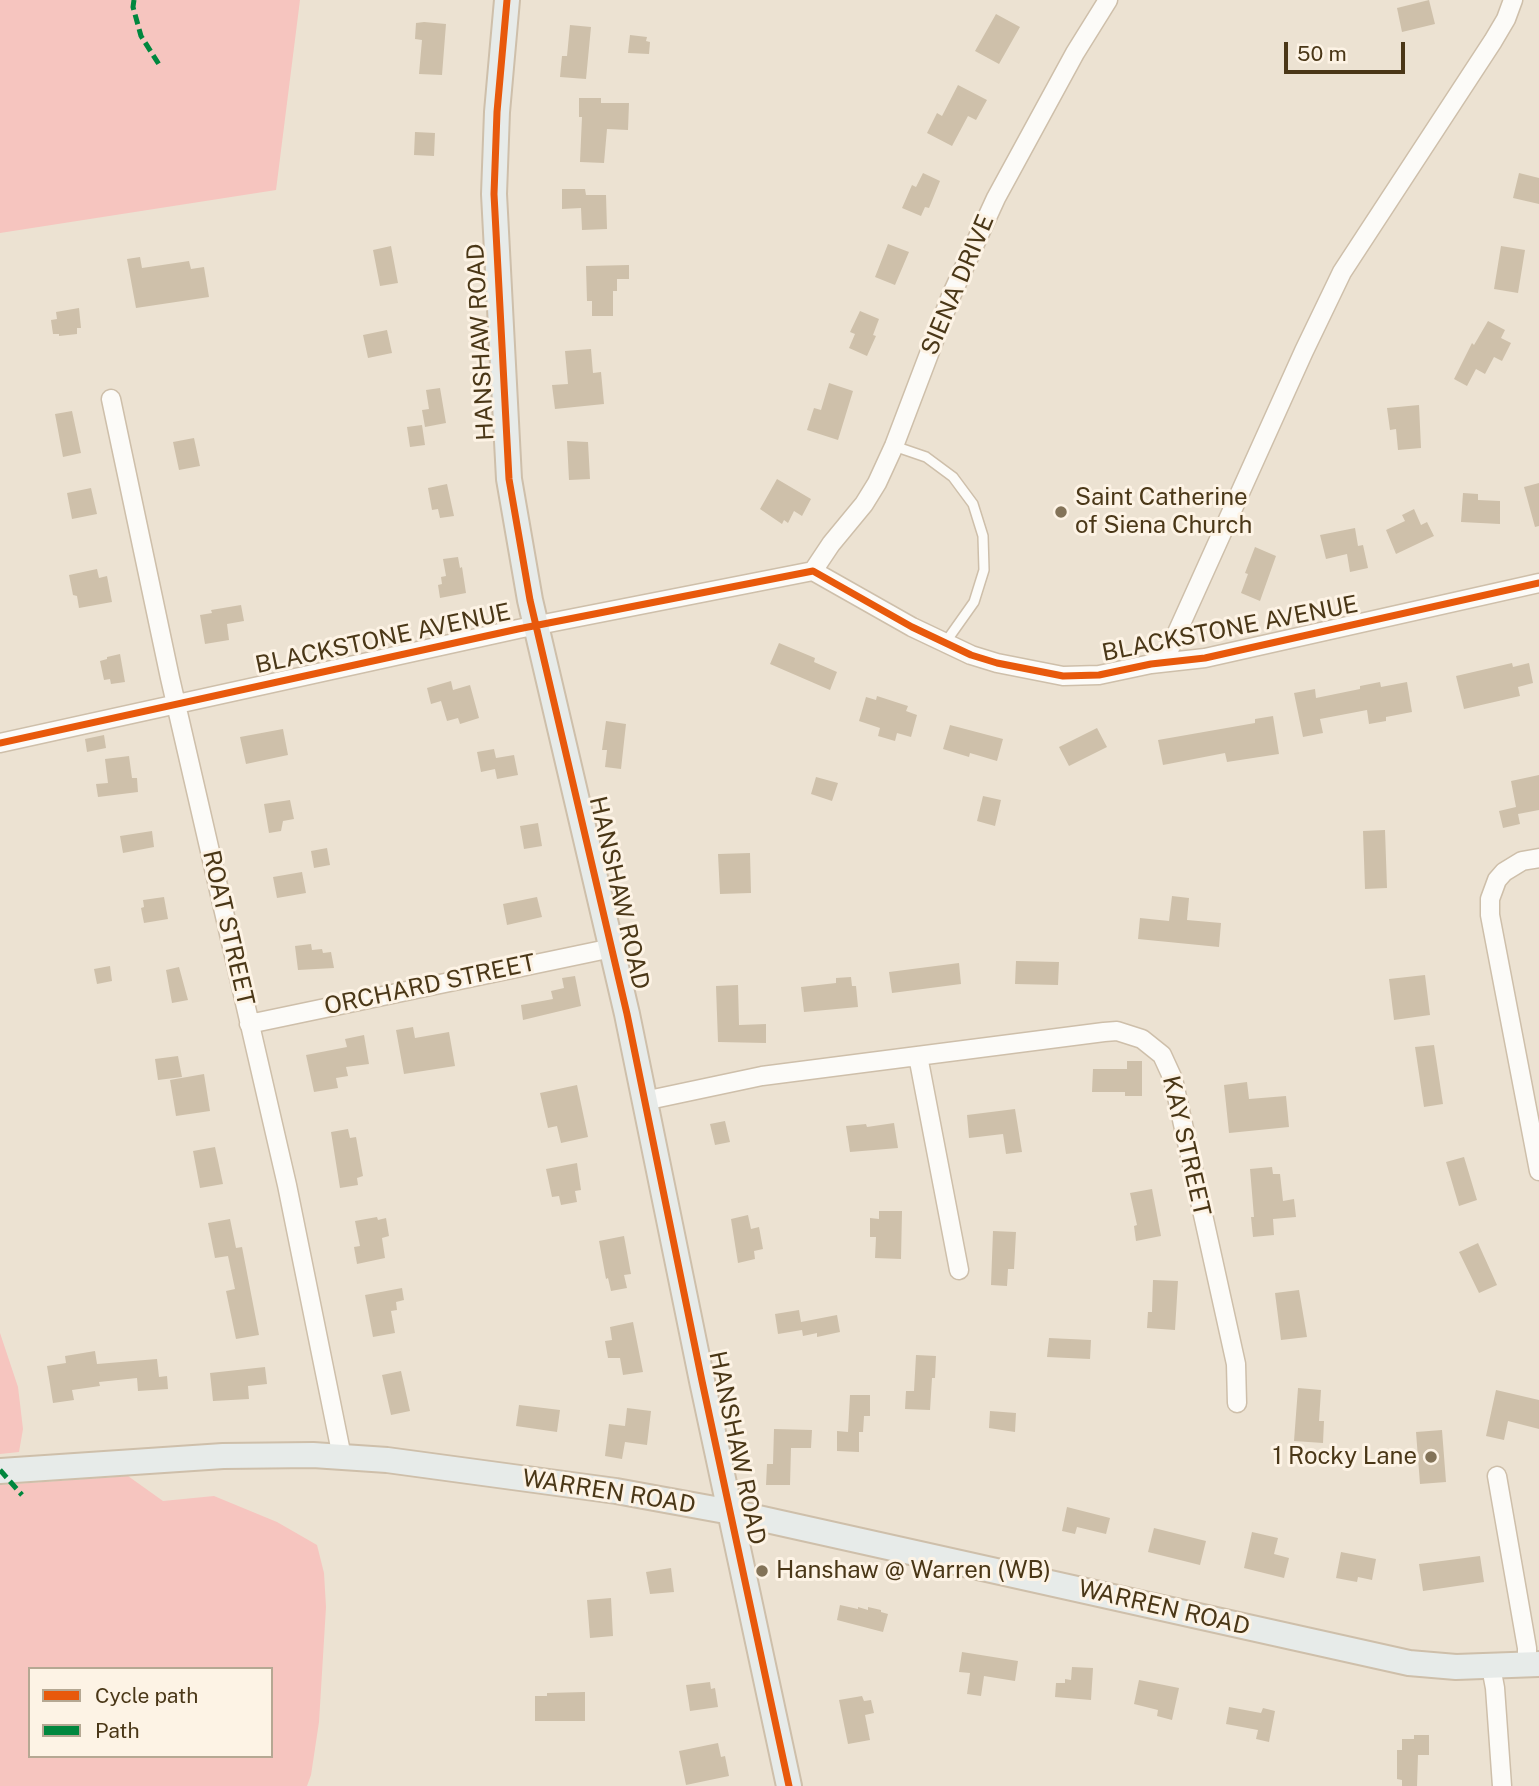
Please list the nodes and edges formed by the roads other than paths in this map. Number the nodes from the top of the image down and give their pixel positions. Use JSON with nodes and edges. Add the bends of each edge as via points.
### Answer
{"nodes":[{"id":1,"x":507,"y":0,"type":"edge"},
{"id":2,"x":1108,"y":0,"type":"edge"},
{"id":3,"x":1513,"y":0,"type":"edge"},
{"id":4,"x":111,"y":399,"type":"dead end"},
{"id":5,"x":894,"y":446,"type":"junction"},
{"id":6,"x":813,"y":571,"type":"junction"},
{"id":7,"x":1539,"y":583,"type":"edge"},
{"id":8,"x":536,"y":625,"type":"junction"},
{"id":9,"x":945,"y":643,"type":"junction"},
{"id":10,"x":1151,"y":664,"type":"junction"},
{"id":11,"x":176,"y":704,"type":"junction"},
{"id":12,"x":0,"y":743,"type":"edge"},
{"id":13,"x":1539,"y":858,"type":"edge"},
{"id":14,"x":612,"y":948,"type":"junction"},
{"id":15,"x":249,"y":1024,"type":"junction"},
{"id":16,"x":918,"y":1056,"type":"junction"},
{"id":17,"x":644,"y":1101,"type":"junction"},
{"id":18,"x":1539,"y":1171,"type":"edge"},
{"id":19,"x":959,"y":1270,"type":"dead end"},
{"id":20,"x":1237,"y":1403,"type":"dead end"},
{"id":21,"x":342,"y":1457,"type":"junction"},
{"id":22,"x":0,"y":1471,"type":"edge"},
{"id":23,"x":1497,"y":1476,"type":"dead end"},
{"id":24,"x":731,"y":1512,"type":"junction"},
{"id":25,"x":1533,"y":1664,"type":"edge"},
{"id":26,"x":1490,"y":1667,"type":"junction"},
{"id":27,"x":789,"y":1786,"type":"edge"},
{"id":28,"x":1502,"y":1786,"type":"edge"}],
"edges":[{"from":1,"to":8,"type":"street","name":"HANSHAW ROAD","via":[[497,112],[495,260],[509,479]]},
{"from":2,"to":5,"type":"street","name":"SIENA DRIVE","via":[[996,198],[950,296]]},
{"from":3,"to":10,"type":"street","via":[[1493,41],[1342,272],[1170,648]]},
{"from":4,"to":11,"type":"street","name":"ROAT STREET"},
{"from":5,"to":6,"type":"street","name":"SIENA DRIVE","via":[[864,504]]},
{"from":5,"to":9,"type":"lane","via":[[926,457],[953,477],[973,504],[984,536],[984,570],[974,602]]},
{"from":6,"to":8,"type":"street","name":"BLACKSTONE AVENUE"},
{"from":6,"to":9,"type":"street","name":"BLACKSTONE AVENUE"},
{"from":7,"to":10,"type":"street","name":"BLACKSTONE AVENUE","via":[[1205,658]]},
{"from":8,"to":11,"type":"street","name":"BLACKSTONE AVENUE"},
{"from":8,"to":14,"type":"street","name":"HANSHAW ROAD"},
{"from":9,"to":10,"type":"street","name":"BLACKSTONE AVENUE","via":[[997,663],[1063,676],[1098,675]]},
{"from":11,"to":12,"type":"street","name":"BLACKSTONE AVENUE"},
{"from":11,"to":15,"type":"street","name":"ROAT STREET"},
{"from":13,"to":18,"type":"street","via":[[1521,861],[1504,872],[1490,899]]},
{"from":14,"to":15,"type":"street","name":"ORCHARD STREET"},
{"from":14,"to":17,"type":"street","name":"HANSHAW ROAD"},
{"from":15,"to":21,"type":"street","name":"ROAT STREET"},
{"from":16,"to":17,"type":"street","name":"KAY STREET","via":[[762,1076]]},
{"from":16,"to":19,"type":"street"},
{"from":16,"to":20,"type":"street","name":"KAY STREET","via":[[1117,1031],[1142,1039],[1162,1055],[1173,1079],[1236,1364]]},
{"from":17,"to":24,"type":"street","name":"HANSHAW ROAD"},
{"from":21,"to":22,"type":"street","name":"WARREN ROAD","via":[[223,1456]]},
{"from":21,"to":24,"type":"street","name":"WARREN ROAD","via":[[641,1494]]},
{"from":23,"to":25,"type":"street"},
{"from":24,"to":26,"type":"street","name":"WARREN ROAD","via":[[1371,1656]]},
{"from":24,"to":27,"type":"street","name":"HANSHAW ROAD"},
{"from":25,"to":26,"type":"street","name":"WARREN ROAD"},
{"from":26,"to":28,"type":"street"}]}
